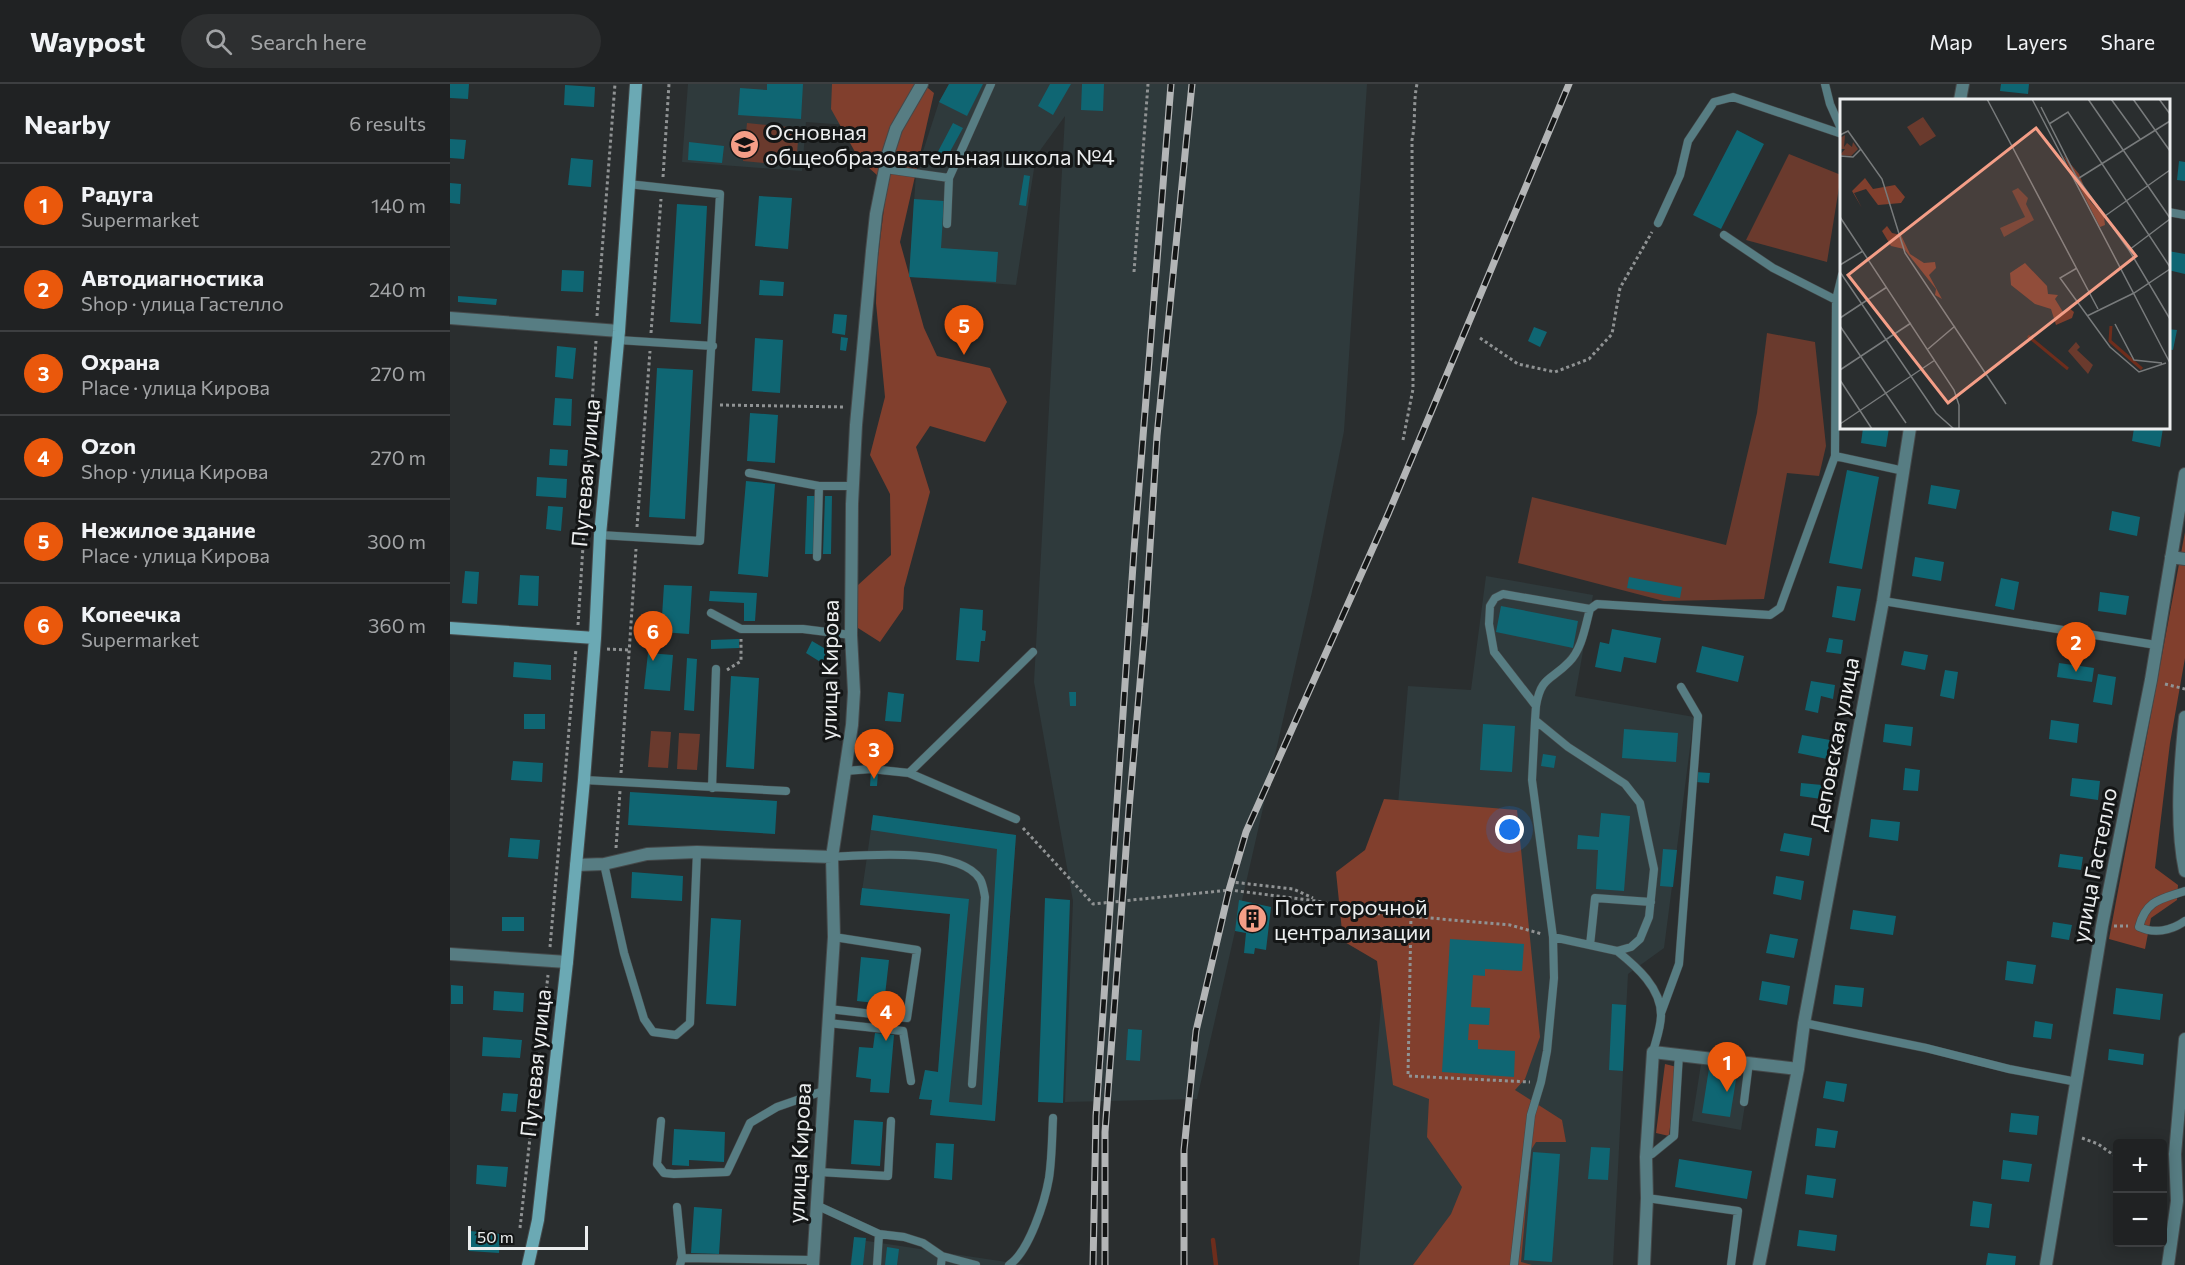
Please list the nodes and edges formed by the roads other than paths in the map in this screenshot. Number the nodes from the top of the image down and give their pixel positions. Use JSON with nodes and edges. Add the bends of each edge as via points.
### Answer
{"nodes":[{"id":1,"x":636,"y":84,"type":"edge"},
{"id":2,"x":922,"y":84,"type":"edge"},
{"id":3,"x":992,"y":84,"type":"edge"},
{"id":4,"x":1825,"y":84,"type":"edge"},
{"id":5,"x":1963,"y":84,"type":"edge"},
{"id":6,"x":1960,"y":99,"type":"edge"},
{"id":7,"x":1840,"y":128,"type":"edge"},
{"id":8,"x":1840,"y":132,"type":"edge"},
{"id":9,"x":885,"y":169,"type":"junction"},
{"id":10,"x":949,"y":178,"type":"junction"},
{"id":11,"x":628,"y":184,"type":"junction"},
{"id":12,"x":2170,"y":212,"type":"edge"},
{"id":13,"x":2185,"y":215,"type":"edge"},
{"id":14,"x":1658,"y":223,"type":"road end"},
{"id":15,"x":947,"y":224,"type":"dead end"},
{"id":16,"x":1724,"y":235,"type":"dead end"},
{"id":17,"x":1840,"y":283,"type":"edge"},
{"id":18,"x":1836,"y":300,"type":"junction"},
{"id":19,"x":450,"y":318,"type":"edge"},
{"id":20,"x":619,"y":335,"type":"junction"},
{"id":21,"x":713,"y":346,"type":"junction"},
{"id":22,"x":1910,"y":429,"type":"edge"},
{"id":23,"x":1835,"y":456,"type":"junction"},
{"id":24,"x":1904,"y":471,"type":"junction"},
{"id":25,"x":749,"y":473,"type":"dead end"},
{"id":26,"x":2185,"y":474,"type":"edge"},
{"id":27,"x":819,"y":486,"type":"junction"},
{"id":28,"x":853,"y":486,"type":"junction"},
{"id":29,"x":600,"y":535,"type":"junction"},
{"id":30,"x":817,"y":557,"type":"dead end"},
{"id":31,"x":2171,"y":557,"type":"junction"},
{"id":32,"x":2185,"y":559,"type":"edge"},
{"id":33,"x":1883,"y":601,"type":"junction"},
{"id":34,"x":1590,"y":609,"type":"junction"},
{"id":35,"x":711,"y":613,"type":"dead end"},
{"id":36,"x":450,"y":628,"type":"edge"},
{"id":37,"x":851,"y":635,"type":"junction"},
{"id":38,"x":595,"y":638,"type":"junction"},
{"id":39,"x":2156,"y":645,"type":"junction"},
{"id":40,"x":1033,"y":652,"type":"dead end"},
{"id":41,"x":716,"y":673,"type":"road end"},
{"id":42,"x":1681,"y":687,"type":"dead end"},
{"id":43,"x":1536,"y":706,"type":"junction"},
{"id":44,"x":2185,"y":717,"type":"edge"},
{"id":45,"x":1534,"y":720,"type":"junction"},
{"id":46,"x":845,"y":771,"type":"junction"},
{"id":47,"x":909,"y":773,"type":"junction"},
{"id":48,"x":584,"y":780,"type":"junction"},
{"id":49,"x":712,"y":788,"type":"junction"},
{"id":50,"x":786,"y":791,"type":"dead end"},
{"id":51,"x":1016,"y":819,"type":"road end"},
{"id":52,"x":697,"y":852,"type":"junction"},
{"id":53,"x":832,"y":857,"type":"junction"},
{"id":54,"x":610,"y":863,"type":"junction"},
{"id":55,"x":576,"y":865,"type":"junction"},
{"id":56,"x":2185,"y":871,"type":"edge"},
{"id":57,"x":2185,"y":891,"type":"edge"},
{"id":58,"x":1651,"y":902,"type":"junction"},
{"id":59,"x":2185,"y":921,"type":"edge"},
{"id":60,"x":834,"y":937,"type":"junction"},
{"id":61,"x":1553,"y":937,"type":"junction"},
{"id":62,"x":1590,"y":945,"type":"junction"},
{"id":63,"x":1617,"y":951,"type":"junction"},
{"id":64,"x":450,"y":954,"type":"edge"},
{"id":65,"x":567,"y":962,"type":"junction"},
{"id":66,"x":829,"y":1010,"type":"junction"},
{"id":67,"x":1661,"y":1015,"type":"junction"},
{"id":68,"x":828,"y":1023,"type":"junction"},
{"id":69,"x":1804,"y":1023,"type":"junction"},
{"id":70,"x":2185,"y":1039,"type":"edge"},
{"id":71,"x":1653,"y":1052,"type":"junction"},
{"id":72,"x":1679,"y":1054,"type":"junction"},
{"id":73,"x":1749,"y":1062,"type":"junction"},
{"id":74,"x":1798,"y":1069,"type":"junction"},
{"id":75,"x":911,"y":1081,"type":"dead end"},
{"id":76,"x":2077,"y":1082,"type":"junction"},
{"id":77,"x":972,"y":1084,"type":"dead end"},
{"id":78,"x":824,"y":1091,"type":"junction"},
{"id":79,"x":1744,"y":1102,"type":"dead end"},
{"id":80,"x":1053,"y":1118,"type":"dead end"},
{"id":81,"x":661,"y":1121,"type":"dead end"},
{"id":82,"x":891,"y":1121,"type":"dead end"},
{"id":83,"x":1646,"y":1157,"type":"junction"},
{"id":84,"x":819,"y":1172,"type":"junction"},
{"id":85,"x":1647,"y":1198,"type":"junction"},
{"id":86,"x":2181,"y":1201,"type":"edge"},
{"id":87,"x":816,"y":1205,"type":"junction"},
{"id":88,"x":677,"y":1207,"type":"dead end"},
{"id":89,"x":879,"y":1234,"type":"junction"},
{"id":90,"x":942,"y":1256,"type":"junction"},
{"id":91,"x":681,"y":1262,"type":"edge"},
{"id":92,"x":813,"y":1262,"type":"edge"},
{"id":93,"x":528,"y":1265,"type":"edge"},
{"id":94,"x":877,"y":1265,"type":"edge"},
{"id":95,"x":941,"y":1265,"type":"edge"},
{"id":96,"x":976,"y":1265,"type":"edge"},
{"id":97,"x":1009,"y":1265,"type":"edge"},
{"id":98,"x":1514,"y":1265,"type":"edge"},
{"id":99,"x":1644,"y":1265,"type":"edge"},
{"id":100,"x":1731,"y":1265,"type":"edge"},
{"id":101,"x":1759,"y":1265,"type":"edge"},
{"id":102,"x":2046,"y":1265,"type":"edge"},
{"id":103,"x":2168,"y":1265,"type":"edge"}],
"edges":[{"from":1,"to":11,"type":"street","name":"Путевая улица"},
{"from":2,"to":9,"type":"street","name":"улица Кирова","via":[[896,129]]},
{"from":3,"to":10,"type":"lane"},
{"from":4,"to":7,"type":"lane"},
{"from":5,"to":6,"type":"street"},
{"from":8,"to":14,"type":"lane","via":[[1733,97],[1714,102],[1688,141],[1680,175]]},
{"from":9,"to":10,"type":"lane"},
{"from":9,"to":28,"type":"street","name":"улица Кирова","via":[[872,251]]},
{"from":10,"to":15,"type":"lane"},
{"from":11,"to":20,"type":"street","name":"Путевая улица"},
{"from":11,"to":21,"type":"lane","via":[[720,194]]},
{"from":12,"to":13,"type":"lane"},
{"from":16,"to":18,"type":"lane","via":[[1773,268]]},
{"from":17,"to":18,"type":"lane"},
{"from":18,"to":23,"type":"lane"},
{"from":19,"to":20,"type":"street","via":[[597,328]]},
{"from":20,"to":21,"type":"lane","via":[[650,342]]},
{"from":20,"to":29,"type":"street","name":"Путевая улица"},
{"from":21,"to":29,"type":"lane","via":[[700,541]]},
{"from":22,"to":24,"type":"street","name":"Деповская улица"},
{"from":23,"to":24,"type":"lane"},
{"from":23,"to":34,"type":"lane","via":[[1780,608],[1770,615],[1597,604]]},
{"from":24,"to":33,"type":"street","name":"Деповская улица"},
{"from":25,"to":27,"type":"lane"},
{"from":26,"to":31,"type":"street","name":"улица Гастелло"},
{"from":27,"to":28,"type":"lane"},
{"from":27,"to":30,"type":"lane"},
{"from":28,"to":37,"type":"street","name":"улица Кирова"},
{"from":29,"to":38,"type":"street","name":"Путевая улица"},
{"from":31,"to":32,"type":"street"},
{"from":31,"to":39,"type":"street","name":"улица Гастелло"},
{"from":33,"to":39,"type":"lane"},
{"from":33,"to":69,"type":"street","name":"Деповская улица"},
{"from":34,"to":43,"type":"lane","via":[[1579,649],[1546,680],[1538,691]]},
{"from":34,"to":43,"type":"lane","via":[[1503,594],[1490,606],[1494,652]]},
{"from":35,"to":37,"type":"lane","via":[[741,629],[803,629]]},
{"from":36,"to":38,"type":"street"},
{"from":37,"to":46,"type":"street","name":"улица Кирова","via":[[853,703]]},
{"from":38,"to":48,"type":"street","name":"Путевая улица"},
{"from":39,"to":76,"type":"street","name":"улица Гастелло","via":[[2102,926]]},
{"from":40,"to":47,"type":"lane"},
{"from":41,"to":49,"type":"lane"},
{"from":42,"to":67,"type":"lane","via":[[1698,716],[1679,964]]},
{"from":43,"to":45,"type":"lane"},
{"from":44,"to":56,"type":"street","via":[[2179,772]]},
{"from":45,"to":58,"type":"lane","via":[[1625,784],[1640,803],[1654,869]]},
{"from":45,"to":61,"type":"lane","via":[[1532,780]]},
{"from":46,"to":47,"type":"lane"},
{"from":46,"to":53,"type":"street","name":"улица Кирова"},
{"from":47,"to":51,"type":"lane"},
{"from":48,"to":49,"type":"lane"},
{"from":48,"to":55,"type":"street","name":"Путевая улица"},
{"from":49,"to":50,"type":"lane"},
{"from":52,"to":53,"type":"street"},
{"from":52,"to":54,"type":"street","via":[[647,854]]},
{"from":52,"to":54,"type":"lane","via":[[690,1023],[676,1035],[653,1032],[644,1019],[624,953]]},
{"from":53,"to":60,"type":"street","name":"улица Кирова"},
{"from":53,"to":77,"type":"lane","via":[[881,854],[940,858],[966,867],[980,879],[985,897]]},
{"from":54,"to":55,"type":"street"},
{"from":55,"to":65,"type":"street","name":"Путевая улица"},
{"from":57,"to":59,"type":"lane","via":[[2155,902],[2143,912],[2139,927],[2150,932]]},
{"from":58,"to":62,"type":"lane","via":[[1595,898]]},
{"from":58,"to":63,"type":"lane","via":[[1640,939]]},
{"from":60,"to":66,"type":"street","name":"улица Кирова"},
{"from":60,"to":66,"type":"lane","via":[[917,950],[907,1018]]},
{"from":61,"to":62,"type":"lane"},
{"from":61,"to":98,"type":"lane","via":[[1554,978],[1547,1051],[1531,1115]]},
{"from":62,"to":63,"type":"lane"},
{"from":63,"to":67,"type":"lane","via":[[1638,967],[1656,994]]},
{"from":64,"to":65,"type":"street"},
{"from":65,"to":93,"type":"street","name":"Путевая улица","via":[[538,1220]]},
{"from":66,"to":68,"type":"street","name":"улица Кирова"},
{"from":67,"to":71,"type":"lane"},
{"from":68,"to":75,"type":"lane","via":[[903,1031]]},
{"from":68,"to":78,"type":"street","name":"улица Кирова"},
{"from":69,"to":74,"type":"street","name":"Деповская улица"},
{"from":69,"to":76,"type":"lane"},
{"from":70,"to":86,"type":"street","via":[[2175,1154]]},
{"from":71,"to":72,"type":"street"},
{"from":71,"to":83,"type":"street"},
{"from":72,"to":73,"type":"street"},
{"from":72,"to":83,"type":"lane","via":[[1674,1136]]},
{"from":73,"to":74,"type":"street"},
{"from":73,"to":79,"type":"lane"},
{"from":74,"to":101,"type":"street","name":"Деповская улица"},
{"from":76,"to":102,"type":"street","name":"улица Гастелло"},
{"from":78,"to":81,"type":"lane","via":[[777,1107],[750,1123],[727,1172],[664,1173],[657,1164]]},
{"from":78,"to":84,"type":"street","name":"улица Кирова"},
{"from":80,"to":97,"type":"lane","via":[[1049,1178],[1039,1214],[1024,1248]]},
{"from":82,"to":84,"type":"lane","via":[[888,1176]]},
{"from":83,"to":85,"type":"street"},
{"from":84,"to":87,"type":"street","name":"улица Кирова"},
{"from":85,"to":99,"type":"street"},
{"from":85,"to":100,"type":"lane","via":[[1738,1211]]},
{"from":86,"to":103,"type":"street"},
{"from":87,"to":89,"type":"lane"},
{"from":87,"to":92,"type":"street","name":"улица Кирова"},
{"from":88,"to":91,"type":"lane"},
{"from":89,"to":90,"type":"lane","via":[[923,1243]]},
{"from":89,"to":94,"type":"lane"},
{"from":90,"to":95,"type":"lane"},
{"from":90,"to":96,"type":"lane"},
{"from":91,"to":92,"type":"lane"}]}
